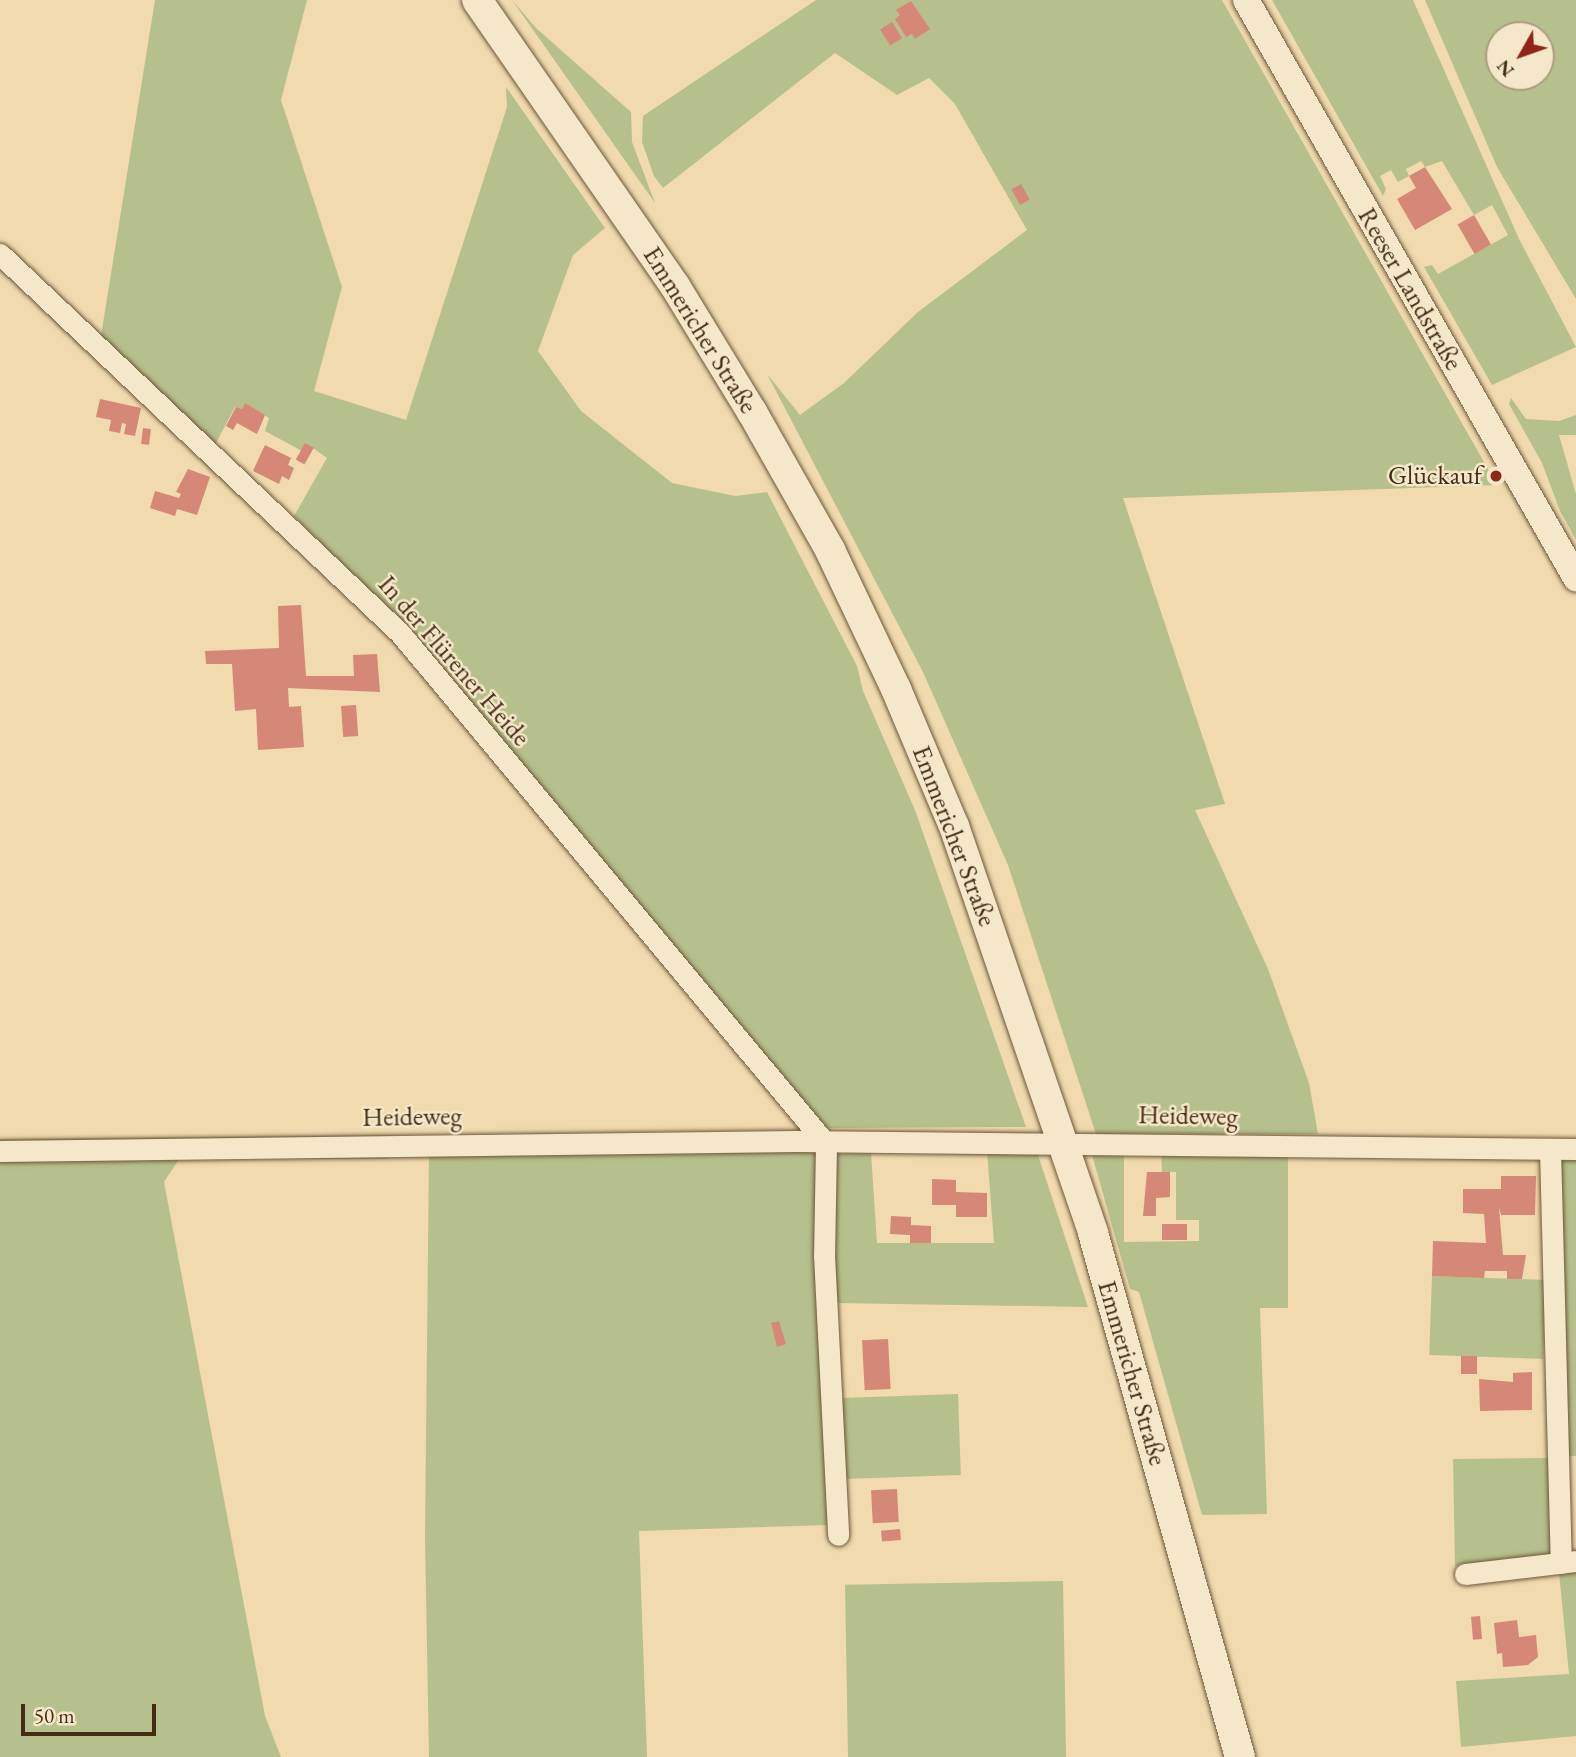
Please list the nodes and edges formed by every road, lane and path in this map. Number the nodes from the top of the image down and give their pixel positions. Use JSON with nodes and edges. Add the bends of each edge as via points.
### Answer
{"nodes":[{"id":1,"x":477,"y":0,"type":"edge"},
{"id":2,"x":1246,"y":0,"type":"edge"},
{"id":3,"x":0,"y":254,"type":"edge"},
{"id":4,"x":1576,"y":578,"type":"edge"},
{"id":5,"x":1063,"y":1142,"type":"junction"},
{"id":6,"x":826,"y":1144,"type":"junction"},
{"id":7,"x":1550,"y":1149,"type":"junction"},
{"id":8,"x":1576,"y":1149,"type":"edge"},
{"id":9,"x":0,"y":1151,"type":"edge"},
{"id":10,"x":838,"y":1535,"type":"dead end"},
{"id":11,"x":1569,"y":1562,"type":"edge"},
{"id":12,"x":1465,"y":1573,"type":"dead end"},
{"id":13,"x":1240,"y":1757,"type":"edge"}],
"edges":[{"from":1,"to":5,"type":"main road","name":"Emmericher Straße","via":[[675,286],[830,550],[954,826]]},
{"from":2,"to":4,"type":"street","name":"Reeser Landstraße"},
{"from":3,"to":6,"type":"street","name":"In der Flürener Heide","via":[[400,634]]},
{"from":5,"to":6,"type":"street","name":"Heideweg"},
{"from":5,"to":7,"type":"street","name":"Heideweg"},
{"from":5,"to":13,"type":"main road","name":"Emmericher Straße","via":[[1093,1233]]},
{"from":6,"to":9,"type":"street","name":"Heideweg","via":[[595,1142]]},
{"from":6,"to":10,"type":"street","via":[[829,1399]]},
{"from":7,"to":8,"type":"street","name":"Heideweg"},
{"from":7,"to":11,"type":"street"},
{"from":11,"to":12,"type":"street"}]}
